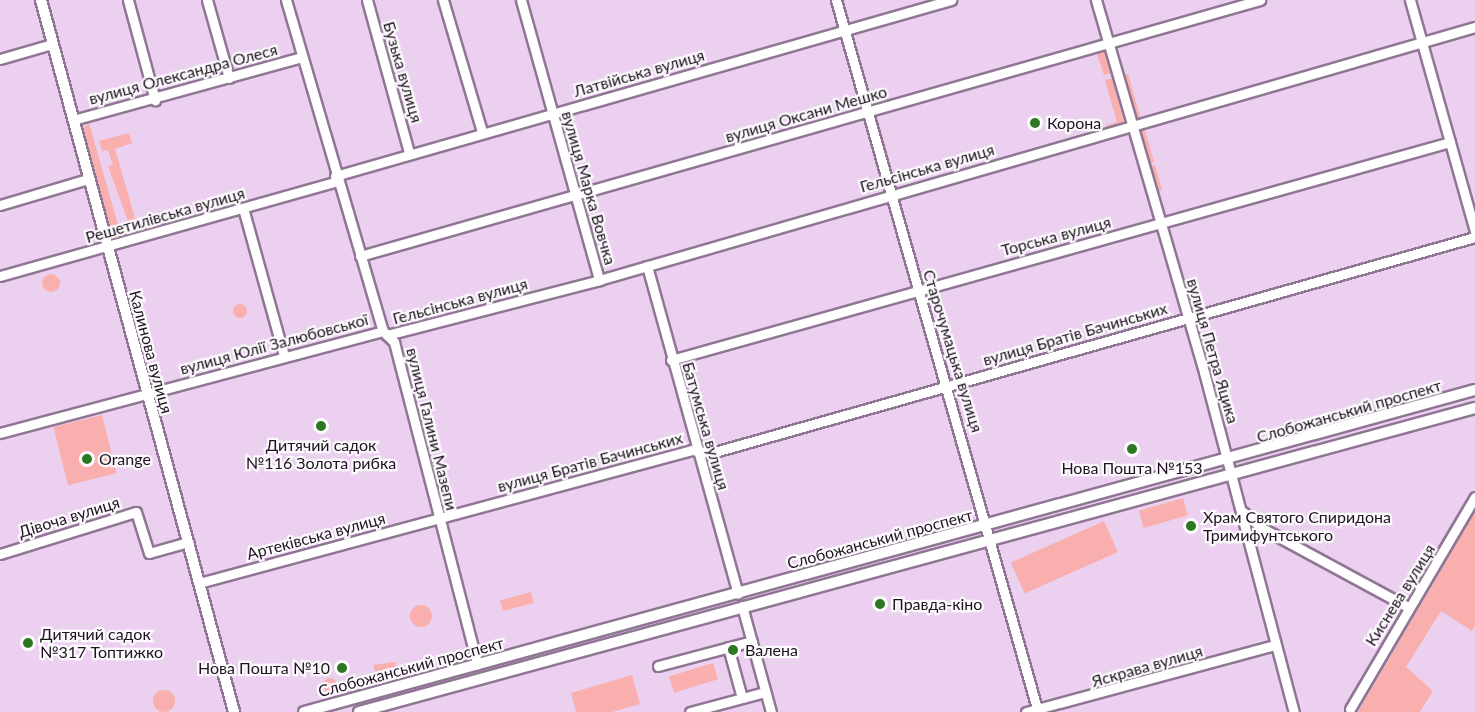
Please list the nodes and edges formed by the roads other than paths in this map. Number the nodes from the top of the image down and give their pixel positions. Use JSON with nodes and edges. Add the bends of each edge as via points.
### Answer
{"nodes":[{"id":1,"x":41,"y":0,"type":"edge"},
{"id":2,"x":128,"y":0,"type":"edge"},
{"id":3,"x":207,"y":0,"type":"edge"},
{"id":4,"x":285,"y":0,"type":"edge"},
{"id":5,"x":367,"y":0,"type":"edge"},
{"id":6,"x":443,"y":0,"type":"edge"},
{"id":7,"x":521,"y":0,"type":"edge"},
{"id":8,"x":836,"y":0,"type":"edge"},
{"id":9,"x":951,"y":0,"type":"edge"},
{"id":10,"x":1096,"y":0,"type":"edge"},
{"id":11,"x":1260,"y":0,"type":"edge"},
{"id":12,"x":1410,"y":0,"type":"edge"},
{"id":13,"x":921,"y":4,"type":"edge"},
{"id":14,"x":1475,"y":27,"type":"edge"},
{"id":15,"x":845,"y":30,"type":"junction"},
{"id":16,"x":1109,"y":42,"type":"junction"},
{"id":17,"x":1422,"y":42,"type":"junction"},
{"id":18,"x":52,"y":44,"type":"junction"},
{"id":19,"x":301,"y":57,"type":"junction"},
{"id":20,"x":0,"y":59,"type":"edge"},
{"id":21,"x":229,"y":78,"type":"junction"},
{"id":22,"x":155,"y":100,"type":"junction"},
{"id":23,"x":868,"y":112,"type":"junction"},
{"id":24,"x":551,"y":113,"type":"junction"},
{"id":25,"x":73,"y":120,"type":"junction"},
{"id":26,"x":1132,"y":126,"type":"junction"},
{"id":27,"x":482,"y":132,"type":"junction"},
{"id":28,"x":1450,"y":142,"type":"junction"},
{"id":29,"x":410,"y":153,"type":"junction"},
{"id":30,"x":336,"y":178,"type":"junction"},
{"id":31,"x":88,"y":179,"type":"junction"},
{"id":32,"x":892,"y":194,"type":"junction"},
{"id":33,"x":576,"y":195,"type":"junction"},
{"id":34,"x":0,"y":205,"type":"edge"},
{"id":35,"x":243,"y":208,"type":"junction"},
{"id":36,"x":1160,"y":223,"type":"junction"},
{"id":37,"x":1475,"y":235,"type":"edge"},
{"id":38,"x":107,"y":249,"type":"junction"},
{"id":39,"x":360,"y":256,"type":"junction"},
{"id":40,"x":647,"y":266,"type":"junction"},
{"id":41,"x":0,"y":276,"type":"edge"},
{"id":42,"x":599,"y":280,"type":"junction"},
{"id":43,"x":919,"y":289,"type":"junction"},
{"id":44,"x":1189,"y":318,"type":"junction"},
{"id":45,"x":385,"y":333,"type":"junction"},
{"id":46,"x":284,"y":356,"type":"junction"},
{"id":47,"x":671,"y":360,"type":"junction"},
{"id":48,"x":948,"y":386,"type":"junction"},
{"id":49,"x":1472,"y":392,"type":"edge"},
{"id":50,"x":146,"y":393,"type":"junction"},
{"id":51,"x":1473,"y":408,"type":"edge"},
{"id":52,"x":0,"y":433,"type":"edge"},
{"id":53,"x":698,"y":452,"type":"junction"},
{"id":54,"x":1228,"y":461,"type":"junction"},
{"id":55,"x":1231,"y":472,"type":"junction"},
{"id":56,"x":1475,"y":497,"type":"edge"},
{"id":57,"x":1242,"y":510,"type":"junction"},
{"id":58,"x":440,"y":517,"type":"junction"},
{"id":59,"x":987,"y":525,"type":"junction"},
{"id":60,"x":990,"y":538,"type":"junction"},
{"id":61,"x":188,"y":542,"type":"junction"},
{"id":62,"x":0,"y":554,"type":"edge"},
{"id":63,"x":199,"y":583,"type":"junction"},
{"id":64,"x":738,"y":594,"type":"junction"},
{"id":65,"x":742,"y":606,"type":"junction"},
{"id":66,"x":1408,"y":607,"type":"junction"},
{"id":67,"x":752,"y":641,"type":"junction"},
{"id":68,"x":1275,"y":645,"type":"junction"},
{"id":69,"x":728,"y":647,"type":"junction"},
{"id":70,"x":477,"y":664,"type":"junction"},
{"id":71,"x":658,"y":666,"type":"dead end"},
{"id":72,"x":765,"y":692,"type":"junction"},
{"id":73,"x":742,"y":698,"type":"junction"},
{"id":74,"x":1350,"y":709,"type":"dead end"},
{"id":75,"x":1038,"y":711,"type":"edge"},
{"id":76,"x":234,"y":712,"type":"edge"},
{"id":77,"x":304,"y":712,"type":"edge"},
{"id":78,"x":359,"y":712,"type":"edge"},
{"id":79,"x":690,"y":712,"type":"edge"},
{"id":80,"x":771,"y":712,"type":"edge"},
{"id":81,"x":1026,"y":712,"type":"edge"},
{"id":82,"x":1294,"y":712,"type":"edge"}],
"edges":[{"from":1,"to":18,"type":"main road","name":"Калинова вулиця"},
{"from":2,"to":22,"type":"street"},
{"from":3,"to":21,"type":"street"},
{"from":4,"to":19,"type":"street","name":"вулиця Галини Мазепи"},
{"from":5,"to":29,"type":"street","name":"Бузька вулиця"},
{"from":6,"to":27,"type":"street"},
{"from":7,"to":24,"type":"street","name":"вулиця Марка Вовчка"},
{"from":8,"to":15,"type":"street","name":"Старочумацька вулиця"},
{"from":9,"to":13,"type":"street","name":"Латвійська вулиця"},
{"from":10,"to":16,"type":"street","name":"вулиця Петра Яцика"},
{"from":11,"to":16,"type":"street","name":"вулиця Оксани Мешко"},
{"from":12,"to":17,"type":"street"},
{"from":13,"to":15,"type":"street","name":"Латвійська вулиця"},
{"from":14,"to":17,"type":"street","name":"Гельсінська вулиця"},
{"from":15,"to":23,"type":"street","name":"Старочумацька вулиця"},
{"from":15,"to":24,"type":"street","name":"Латвійська вулиця"},
{"from":16,"to":23,"type":"street","name":"вулиця Оксани Мешко"},
{"from":16,"to":26,"type":"street","name":"вулиця Петра Яцика"},
{"from":17,"to":26,"type":"street","name":"Гельсінська вулиця"},
{"from":17,"to":28,"type":"street"},
{"from":18,"to":20,"type":"street"},
{"from":18,"to":25,"type":"main road","name":"Калинова вулиця"},
{"from":19,"to":21,"type":"street","name":"вулиця Олександра Олеся"},
{"from":19,"to":30,"type":"street","name":"вулиця Галини Мазепи"},
{"from":21,"to":22,"type":"street","name":"вулиця Олександра Олеся"},
{"from":22,"to":25,"type":"street","name":"вулиця Олександра Олеся"},
{"from":23,"to":32,"type":"street","name":"Старочумацька вулиця"},
{"from":23,"to":33,"type":"street","name":"вулиця Оксани Мешко"},
{"from":24,"to":27,"type":"street","name":"Латвійська вулиця"},
{"from":24,"to":33,"type":"street","name":"вулиця Марка Вовчка"},
{"from":25,"to":31,"type":"main road","name":"Калинова вулиця"},
{"from":26,"to":32,"type":"street","name":"Гельсінська вулиця"},
{"from":26,"to":36,"type":"street","name":"вулиця Петра Яцика"},
{"from":27,"to":29,"type":"street","name":"Латвійська вулиця"},
{"from":28,"to":36,"type":"street","name":"Торська вулиця"},
{"from":28,"to":37,"type":"street"},
{"from":29,"to":30,"type":"street","name":"Латвійська вулиця"},
{"from":30,"to":35,"type":"street","name":"Решетилівська вулиця"},
{"from":30,"to":39,"type":"street","name":"вулиця Галини Мазепи"},
{"from":31,"to":34,"type":"street"},
{"from":31,"to":38,"type":"main road","name":"Калинова вулиця"},
{"from":32,"to":40,"type":"street","name":"Гельсінська вулиця"},
{"from":32,"to":43,"type":"street","name":"Старочумацька вулиця"},
{"from":33,"to":39,"type":"street","name":"вулиця Оксани Мешко"},
{"from":33,"to":42,"type":"street","name":"вулиця Марка Вовчка"},
{"from":35,"to":38,"type":"street","name":"Решетилівська вулиця"},
{"from":35,"to":46,"type":"street"},
{"from":36,"to":43,"type":"street","name":"Торська вулиця"},
{"from":36,"to":44,"type":"street","name":"вулиця Петра Яцика"},
{"from":37,"to":44,"type":"street","name":"вулиця Братів Бачинських"},
{"from":38,"to":41,"type":"street","name":"Решетилівська вулиця"},
{"from":38,"to":50,"type":"main road","name":"Калинова вулиця"},
{"from":39,"to":45,"type":"street","name":"вулиця Галини Мазепи"},
{"from":40,"to":42,"type":"street","name":"Гельсінська вулиця"},
{"from":40,"to":47,"type":"street","name":"Батумська вулиця"},
{"from":42,"to":45,"type":"street","name":"Гельсінська вулиця"},
{"from":43,"to":47,"type":"street","name":"Торська вулиця"},
{"from":43,"to":48,"type":"street","name":"Старочумацька вулиця"},
{"from":44,"to":48,"type":"street","name":"вулиця Братів Бачинських"},
{"from":44,"to":54,"type":"street","name":"вулиця Петра Яцика"},
{"from":45,"to":46,"type":"street","name":"вулиця Юлії Залюбовської"},
{"from":45,"to":58,"type":"street","name":"вулиця Галини Мазепи","via":[[394,342]]},
{"from":46,"to":50,"type":"street","name":"вулиця Юлії Залюбовської"},
{"from":47,"to":53,"type":"street","name":"Батумська вулиця"},
{"from":48,"to":53,"type":"street","name":"вулиця Братів Бачинських","via":[[711,453]]},
{"from":48,"to":59,"type":"street","name":"Старочумацька вулиця"},
{"from":49,"to":54,"type":"main road","name":"Слобожанський проспект"},
{"from":50,"to":52,"type":"street","name":"вулиця Юлії Залюбовської"},
{"from":50,"to":61,"type":"main road","name":"Калинова вулиця"},
{"from":51,"to":55,"type":"main road","name":"Слобожанський проспект"},
{"from":53,"to":58,"type":"street","name":"вулиця Братів Бачинських"},
{"from":53,"to":64,"type":"street","name":"Батумська вулиця"},
{"from":54,"to":55,"type":"street","name":"вулиця Петра Яцика"},
{"from":54,"to":59,"type":"main road","name":"Слобожанський проспект"},
{"from":55,"to":57,"type":"street","name":"вулиця Петра Яцика"},
{"from":55,"to":60,"type":"main road","name":"Слобожанський проспект"},
{"from":56,"to":66,"type":"street","name":"Киснева вулиця","via":[[1417,600]]},
{"from":57,"to":66,"type":"street","via":[[1262,528]]},
{"from":57,"to":68,"type":"street","name":"вулиця Петра Яцика"},
{"from":58,"to":63,"type":"street","name":"Артеківська вулиця"},
{"from":58,"to":70,"type":"street","name":"вулиця Галини Мазепи"},
{"from":59,"to":60,"type":"street","name":"Старочумацька вулиця"},
{"from":59,"to":64,"type":"main road","name":"Слобожанський проспект"},
{"from":60,"to":65,"type":"main road","name":"Слобожанський проспект"},
{"from":60,"to":75,"type":"street","name":"Старочумацька вулиця"},
{"from":61,"to":62,"type":"street","name":"Дівоча вулиця","via":[[149,553],[136,512]]},
{"from":61,"to":63,"type":"main road","name":"Калинова вулиця"},
{"from":63,"to":76,"type":"main road","name":"Калинова вулиця"},
{"from":64,"to":70,"type":"main road","name":"Слобожанський проспект"},
{"from":65,"to":67,"type":"street"},
{"from":65,"to":78,"type":"main road","name":"Слобожанський проспект"},
{"from":66,"to":74,"type":"street","name":"Киснева вулиця"},
{"from":67,"to":69,"type":"street"},
{"from":67,"to":72,"type":"street"},
{"from":68,"to":75,"type":"street","name":"Яскрава вулиця"},
{"from":68,"to":82,"type":"street","name":"вулиця Петра Яцика"},
{"from":69,"to":71,"type":"street"},
{"from":69,"to":73,"type":"street"},
{"from":70,"to":77,"type":"main road","name":"Слобожанський проспект"},
{"from":72,"to":73,"type":"street"},
{"from":72,"to":80,"type":"street"},
{"from":73,"to":79,"type":"street"},
{"from":75,"to":81,"type":"street","name":"Яскрава вулиця"}]}
